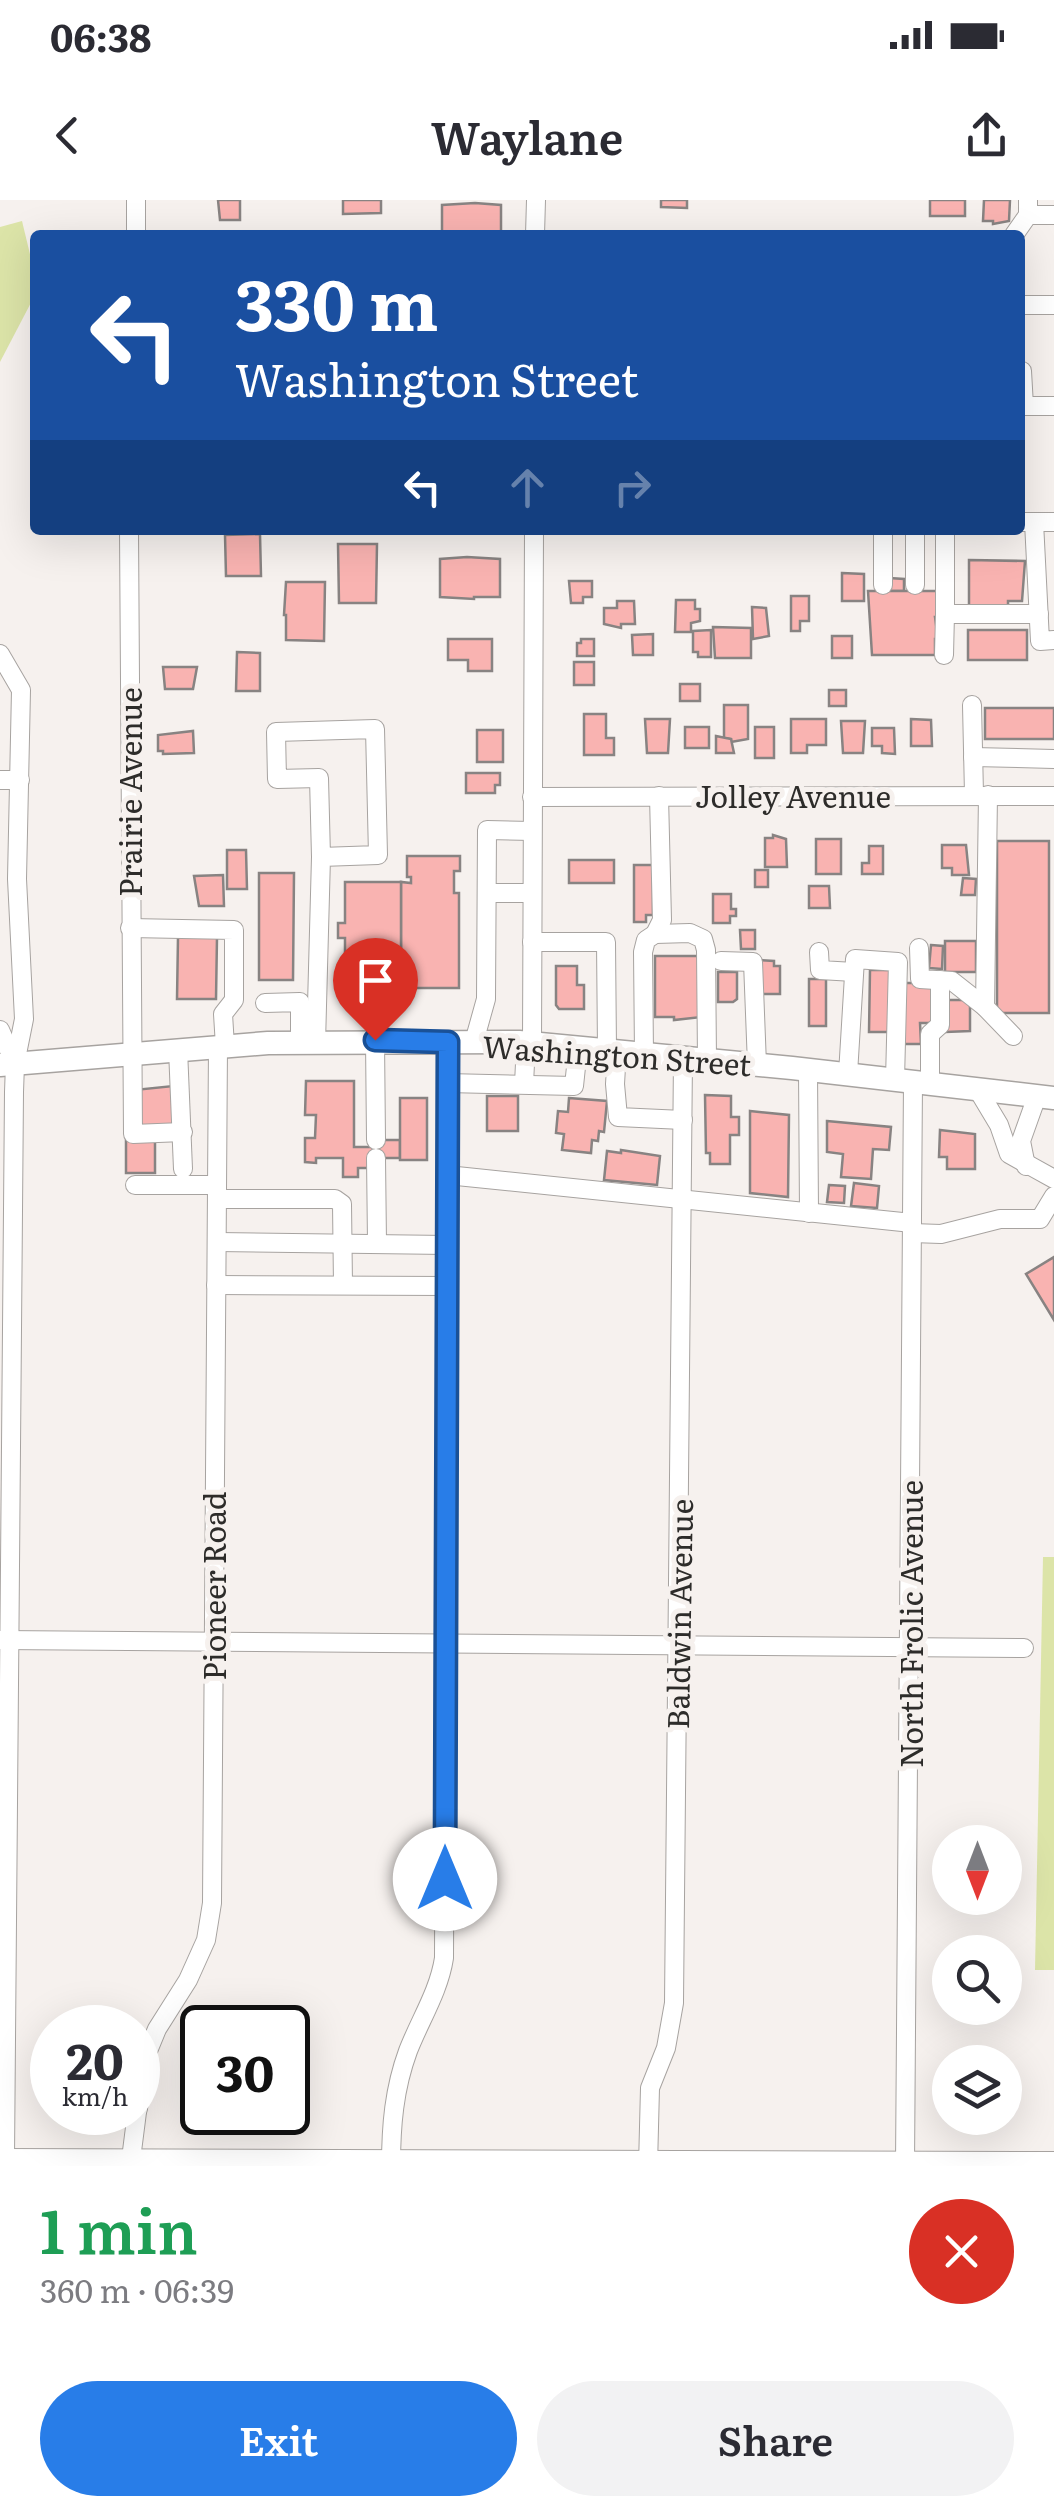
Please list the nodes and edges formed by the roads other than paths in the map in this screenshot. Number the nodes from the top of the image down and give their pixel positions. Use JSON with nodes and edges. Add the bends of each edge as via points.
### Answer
{"nodes":[{"id":1,"x":136,"y":200,"type":"edge"},
{"id":2,"x":536,"y":200,"type":"edge"},
{"id":3,"x":1028,"y":207,"type":"edge"},
{"id":4,"x":1054,"y":215,"type":"edge"},
{"id":5,"x":136,"y":230,"type":"edge"},
{"id":6,"x":536,"y":230,"type":"edge"},
{"id":7,"x":1016,"y":230,"type":"edge"},
{"id":8,"x":1025,"y":305,"type":"edge"},
{"id":9,"x":1054,"y":305,"type":"edge"},
{"id":10,"x":1025,"y":406,"type":"edge"},
{"id":11,"x":1054,"y":406,"type":"edge"},
{"id":12,"x":1027,"y":522,"type":"edge"},
{"id":13,"x":1054,"y":522,"type":"edge"},
{"id":14,"x":129,"y":535,"type":"edge"},
{"id":15,"x":534,"y":535,"type":"edge"},
{"id":16,"x":883,"y":535,"type":"edge"},
{"id":17,"x":915,"y":535,"type":"edge"},
{"id":18,"x":945,"y":535,"type":"edge"},
{"id":19,"x":883,"y":584,"type":"dead end"},
{"id":20,"x":915,"y":585,"type":"dead end"},
{"id":21,"x":945,"y":614,"type":"junction"},
{"id":22,"x":1039,"y":614,"type":"junction"},
{"id":23,"x":1054,"y":640,"type":"edge"},
{"id":24,"x":0,"y":654,"type":"edge"},
{"id":25,"x":944,"y":655,"type":"dead end"},
{"id":26,"x":972,"y":705,"type":"dead end"},
{"id":27,"x":973,"y":757,"type":"junction"},
{"id":28,"x":1054,"y":758,"type":"edge"},
{"id":29,"x":0,"y":780,"type":"edge"},
{"id":30,"x":20,"y":780,"type":"junction"},
{"id":31,"x":981,"y":794,"type":"junction"},
{"id":32,"x":659,"y":796,"type":"junction"},
{"id":33,"x":1054,"y":796,"type":"edge"},
{"id":34,"x":532,"y":797,"type":"junction"},
{"id":35,"x":532,"y":830,"type":"junction"},
{"id":36,"x":321,"y":857,"type":"junction"},
{"id":37,"x":8,"y":878,"type":"edge"},
{"id":38,"x":487,"y":893,"type":"junction"},
{"id":39,"x":532,"y":893,"type":"junction"},
{"id":40,"x":130,"y":928,"type":"junction"},
{"id":41,"x":655,"y":934,"type":"junction"},
{"id":42,"x":532,"y":942,"type":"junction"},
{"id":43,"x":919,"y":948,"type":"dead end"},
{"id":44,"x":819,"y":952,"type":"dead end"},
{"id":45,"x":721,"y":960,"type":"dead end"},
{"id":46,"x":854,"y":972,"type":"junction"},
{"id":47,"x":940,"y":980,"type":"junction"},
{"id":48,"x":264,"y":1003,"type":"dead end"},
{"id":49,"x":985,"y":1007,"type":"junction"},
{"id":50,"x":0,"y":1030,"type":"edge"},
{"id":51,"x":1014,"y":1036,"type":"dead end"},
{"id":52,"x":375,"y":1040,"type":"junction"},
{"id":53,"x":448,"y":1042,"type":"junction"},
{"id":54,"x":474,"y":1042,"type":"junction"},
{"id":55,"x":308,"y":1043,"type":"junction"},
{"id":56,"x":529,"y":1043,"type":"junction"},
{"id":57,"x":221,"y":1046,"type":"junction"},
{"id":58,"x":578,"y":1048,"type":"junction"},
{"id":59,"x":178,"y":1049,"type":"junction"},
{"id":60,"x":612,"y":1051,"type":"junction"},
{"id":61,"x":130,"y":1053,"type":"junction"},
{"id":62,"x":644,"y":1054,"type":"junction"},
{"id":63,"x":695,"y":1059,"type":"junction"},
{"id":64,"x":757,"y":1064,"type":"junction"},
{"id":65,"x":8,"y":1065,"type":"edge"},
{"id":66,"x":808,"y":1070,"type":"junction"},
{"id":67,"x":848,"y":1074,"type":"junction"},
{"id":68,"x":913,"y":1082,"type":"junction"},
{"id":69,"x":448,"y":1083,"type":"junction"},
{"id":70,"x":524,"y":1084,"type":"junction"},
{"id":71,"x":978,"y":1090,"type":"junction"},
{"id":72,"x":1046,"y":1097,"type":"edge"},
{"id":73,"x":683,"y":1120,"type":"junction"},
{"id":74,"x":217,"y":1124,"type":"junction"},
{"id":75,"x":184,"y":1128,"type":"junction"},
{"id":76,"x":7,"y":1154,"type":"edge"},
{"id":77,"x":1026,"y":1166,"type":"junction"},
{"id":78,"x":183,"y":1169,"type":"dead end"},
{"id":79,"x":447,"y":1176,"type":"junction"},
{"id":80,"x":1054,"y":1180,"type":"edge"},
{"id":81,"x":134,"y":1185,"type":"dead end"},
{"id":82,"x":217,"y":1192,"type":"junction"},
{"id":83,"x":1054,"y":1196,"type":"edge"},
{"id":84,"x":682,"y":1200,"type":"junction"},
{"id":85,"x":810,"y":1213,"type":"junction"},
{"id":86,"x":912,"y":1228,"type":"junction"},
{"id":87,"x":216,"y":1242,"type":"junction"},
{"id":88,"x":343,"y":1243,"type":"junction"},
{"id":89,"x":376,"y":1243,"type":"junction"},
{"id":90,"x":447,"y":1245,"type":"junction"},
{"id":91,"x":216,"y":1285,"type":"junction"},
{"id":92,"x":343,"y":1286,"type":"junction"},
{"id":93,"x":447,"y":1286,"type":"junction"},
{"id":94,"x":5,"y":1640,"type":"edge"},
{"id":95,"x":213,"y":1642,"type":"junction"},
{"id":96,"x":446,"y":1644,"type":"junction"},
{"id":97,"x":677,"y":1646,"type":"junction"},
{"id":98,"x":910,"y":1647,"type":"junction"},
{"id":99,"x":1024,"y":1648,"type":"dead end"},
{"id":100,"x":160,"y":2023,"type":"edge"},
{"id":101,"x":134,"y":2135,"type":"edge"},
{"id":102,"x":3,"y":2158,"type":"edge"},
{"id":103,"x":131,"y":2158,"type":"junction"},
{"id":104,"x":1054,"y":2162,"type":"edge"},
{"id":105,"x":391,"y":2163,"type":"edge"},
{"id":106,"x":648,"y":2163,"type":"edge"},
{"id":107,"x":905,"y":2163,"type":"edge"}],
"edges":[{"from":1,"to":5,"type":"street"},
{"from":2,"to":6,"type":"street"},
{"from":3,"to":4,"type":"street"},
{"from":3,"to":7,"type":"street"},
{"from":8,"to":9,"type":"street"},
{"from":10,"to":11,"type":"street"},
{"from":12,"to":13,"type":"street"},
{"from":12,"to":22,"type":"street"},
{"from":14,"to":40,"type":"street","name":"Prairie Avenue"},
{"from":15,"to":34,"type":"street"},
{"from":16,"to":19,"type":"street"},
{"from":17,"to":20,"type":"street"},
{"from":18,"to":21,"type":"street"},
{"from":21,"to":22,"type":"street"},
{"from":21,"to":25,"type":"street"},
{"from":22,"to":23,"type":"street","via":[[1040,642]]},
{"from":24,"to":30,"type":"street","via":[[21,690]]},
{"from":26,"to":27,"type":"street"},
{"from":27,"to":28,"type":"street"},
{"from":27,"to":31,"type":"street"},
{"from":29,"to":30,"type":"street"},
{"from":30,"to":37,"type":"street"},
{"from":31,"to":32,"type":"street","name":"Jolley Avenue"},
{"from":31,"to":33,"type":"street","name":"Jolley Avenue"},
{"from":31,"to":49,"type":"street"},
{"from":32,"to":34,"type":"street","name":"Jolley Avenue"},
{"from":32,"to":41,"type":"street","via":[[662,920]]},
{"from":34,"to":35,"type":"street"},
{"from":35,"to":38,"type":"street","via":[[487,830]]},
{"from":35,"to":39,"type":"street"},
{"from":36,"to":36,"type":"street","via":[[378,855],[375,729],[276,732],[277,779],[319,778]]},
{"from":36,"to":55,"type":"street"},
{"from":37,"to":65,"type":"street","via":[[24,1019]]},
{"from":38,"to":39,"type":"street"},
{"from":38,"to":54,"type":"street","via":[[486,999]]},
{"from":39,"to":42,"type":"street"},
{"from":40,"to":57,"type":"street","name":"Pioneer Road","via":[[234,930],[234,1000],[224,1014]]},
{"from":40,"to":61,"type":"street","name":"Prairie Avenue"},
{"from":41,"to":62,"type":"street","via":[[644,952]]},
{"from":41,"to":63,"type":"street","name":"Baldwin Avenue","via":[[703,939]]},
{"from":42,"to":56,"type":"street"},
{"from":42,"to":60,"type":"street","via":[[606,942]]},
{"from":43,"to":47,"type":"street","via":[[920,979]]},
{"from":44,"to":46,"type":"street","via":[[820,970]]},
{"from":45,"to":64,"type":"street","via":[[753,962]]},
{"from":46,"to":67,"type":"street"},
{"from":46,"to":68,"type":"street","via":[[855,959],[898,962]]},
{"from":47,"to":49,"type":"street","via":[[952,981]]},
{"from":47,"to":68,"type":"street","via":[[940,1025],[930,1034]]},
{"from":48,"to":55,"type":"street","via":[[300,1002]]},
{"from":49,"to":51,"type":"street"},
{"from":50,"to":65,"type":"street"},
{"from":52,"to":53,"type":"main road","name":"Washington Street"},
{"from":52,"to":55,"type":"main road","name":"Washington Street"},
{"from":52,"to":89,"type":"street"},
{"from":53,"to":54,"type":"main road","name":"Washington Street"},
{"from":53,"to":69,"type":"street"},
{"from":54,"to":56,"type":"main road","name":"Washington Street"},
{"from":55,"to":57,"type":"main road","name":"Washington Street"},
{"from":56,"to":58,"type":"main road","name":"Washington Street"},
{"from":56,"to":70,"type":"street"},
{"from":57,"to":59,"type":"main road","name":"Washington Street"},
{"from":57,"to":74,"type":"street","name":"Pioneer Road"},
{"from":58,"to":60,"type":"main road","name":"Washington Street"},
{"from":58,"to":70,"type":"street","via":[[574,1086]]},
{"from":59,"to":61,"type":"main road","name":"Washington Street"},
{"from":59,"to":75,"type":"street"},
{"from":60,"to":62,"type":"main road","name":"Washington Street"},
{"from":60,"to":73,"type":"street","via":[[618,1117]]},
{"from":61,"to":65,"type":"main road","name":"Washington Street"},
{"from":61,"to":75,"type":"street","name":"Prairie Avenue","via":[[132,1134]]},
{"from":62,"to":63,"type":"main road","name":"Washington Street"},
{"from":63,"to":64,"type":"main road","name":"Washington Street"},
{"from":63,"to":73,"type":"street","name":"Baldwin Avenue"},
{"from":64,"to":66,"type":"main road","name":"Washington Street"},
{"from":65,"to":76,"type":"street"},
{"from":66,"to":67,"type":"main road","name":"Washington Street"},
{"from":66,"to":85,"type":"street"},
{"from":67,"to":68,"type":"main road","name":"Washington Street"},
{"from":68,"to":71,"type":"main road","name":"Washington Street"},
{"from":68,"to":86,"type":"street","name":"North Frolic Avenue"},
{"from":69,"to":70,"type":"street"},
{"from":69,"to":79,"type":"street"},
{"from":71,"to":72,"type":"main road","name":"Washington Street"},
{"from":71,"to":77,"type":"street","via":[[1009,1154]]},
{"from":72,"to":77,"type":"street","via":[[1021,1141]]},
{"from":73,"to":84,"type":"street","name":"Baldwin Avenue"},
{"from":74,"to":75,"type":"street"},
{"from":74,"to":82,"type":"street","name":"Pioneer Road"},
{"from":75,"to":78,"type":"street"},
{"from":76,"to":94,"type":"street"},
{"from":77,"to":80,"type":"street"},
{"from":79,"to":84,"type":"street"},
{"from":79,"to":90,"type":"street"},
{"from":81,"to":82,"type":"street"},
{"from":82,"to":87,"type":"street","name":"Pioneer Road"},
{"from":82,"to":88,"type":"street","via":[[335,1200],[342,1204]]},
{"from":83,"to":86,"type":"street","via":[[1040,1219],[1000,1219],[941,1234]]},
{"from":84,"to":85,"type":"street"},
{"from":84,"to":97,"type":"street","name":"Baldwin Avenue"},
{"from":85,"to":86,"type":"street"},
{"from":86,"to":98,"type":"street","name":"North Frolic Avenue"},
{"from":87,"to":88,"type":"street"},
{"from":87,"to":91,"type":"street","name":"Pioneer Road"},
{"from":88,"to":89,"type":"street"},
{"from":88,"to":92,"type":"street"},
{"from":89,"to":90,"type":"street"},
{"from":90,"to":93,"type":"street"},
{"from":91,"to":92,"type":"street"},
{"from":91,"to":95,"type":"street","name":"Pioneer Road"},
{"from":92,"to":93,"type":"street"},
{"from":93,"to":96,"type":"street"},
{"from":94,"to":95,"type":"street"},
{"from":94,"to":102,"type":"street"},
{"from":95,"to":96,"type":"street"},
{"from":95,"to":100,"type":"street","name":"Pioneer Road","via":[[212,1903],[206,1940]]},
{"from":96,"to":97,"type":"street"},
{"from":96,"to":105,"type":"street","via":[[444,1958],[396,2092]]},
{"from":97,"to":98,"type":"street"},
{"from":97,"to":106,"type":"street","name":"Baldwin Avenue","via":[[674,2003],[650,2088]]},
{"from":98,"to":99,"type":"street"},
{"from":98,"to":107,"type":"street","name":"North Frolic Avenue"},
{"from":101,"to":103,"type":"street","name":"Pioneer Road"},
{"from":102,"to":103,"type":"street"},
{"from":103,"to":105,"type":"street"},
{"from":104,"to":107,"type":"street"},
{"from":105,"to":106,"type":"street"},
{"from":106,"to":107,"type":"street"}]}
